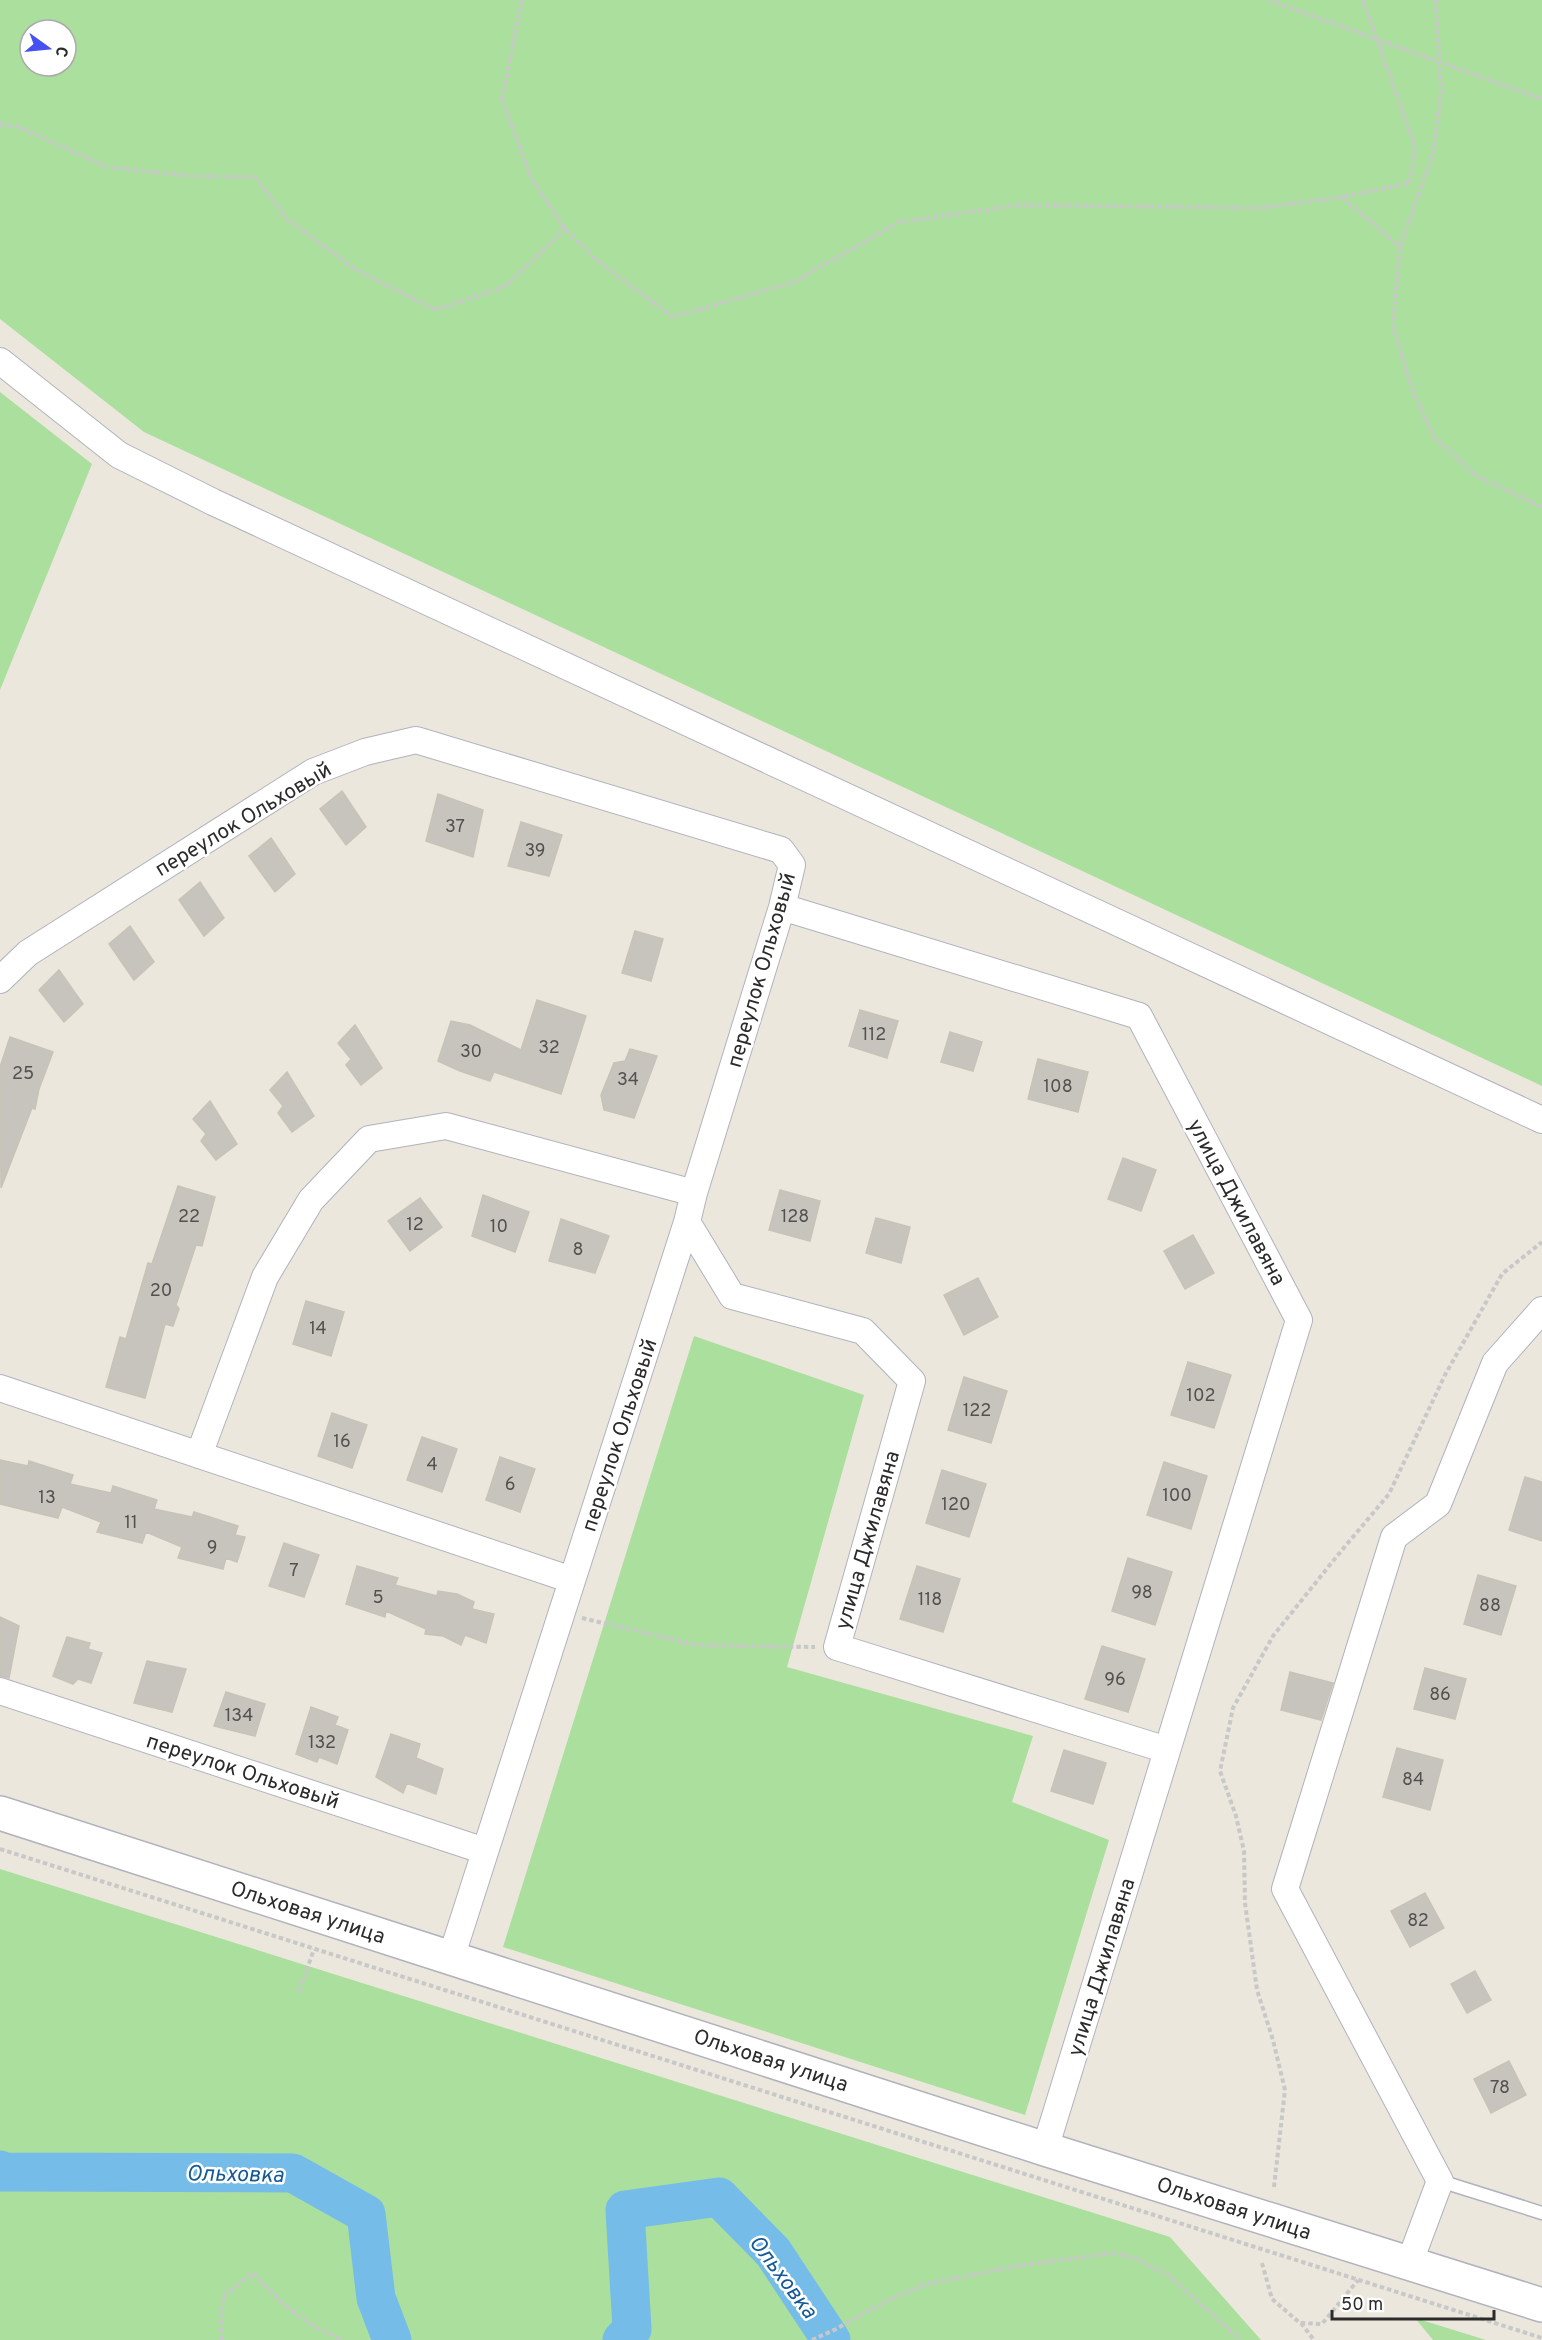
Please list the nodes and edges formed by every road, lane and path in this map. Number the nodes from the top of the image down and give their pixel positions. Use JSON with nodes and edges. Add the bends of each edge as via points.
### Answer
{"nodes":[{"id":1,"x":522,"y":0,"type":"edge"},
{"id":2,"x":1268,"y":0,"type":"edge"},
{"id":3,"x":1363,"y":0,"type":"edge"},
{"id":4,"x":1437,"y":0,"type":"edge"},
{"id":5,"x":1378,"y":41,"type":"junction"},
{"id":6,"x":1439,"y":63,"type":"junction"},
{"id":7,"x":1542,"y":99,"type":"edge"},
{"id":8,"x":0,"y":124,"type":"edge"},
{"id":9,"x":1342,"y":197,"type":"junction"},
{"id":10,"x":565,"y":230,"type":"junction"},
{"id":11,"x":1400,"y":247,"type":"junction"},
{"id":12,"x":0,"y":361,"type":"edge"},
{"id":13,"x":1542,"y":507,"type":"edge"},
{"id":14,"x":782,"y":907,"type":"junction"},
{"id":15,"x":0,"y":981,"type":"edge"},
{"id":16,"x":1542,"y":1120,"type":"edge"},
{"id":17,"x":694,"y":1193,"type":"junction"},
{"id":18,"x":687,"y":1222,"type":"junction"},
{"id":19,"x":1542,"y":1310,"type":"edge"},
{"id":20,"x":0,"y":1388,"type":"edge"},
{"id":21,"x":199,"y":1455,"type":"junction"},
{"id":22,"x":572,"y":1580,"type":"junction"},
{"id":23,"x":561,"y":1614,"type":"junction"},
{"id":24,"x":837,"y":1647,"type":"junction"},
{"id":25,"x":0,"y":1691,"type":"edge"},
{"id":26,"x":1167,"y":1750,"type":"junction"},
{"id":27,"x":0,"y":1813,"type":"edge"},
{"id":28,"x":0,"y":1849,"type":"edge"},
{"id":29,"x":485,"y":1851,"type":"junction"},
{"id":30,"x":314,"y":1949,"type":"junction"},
{"id":31,"x":451,"y":1958,"type":"junction"},
{"id":32,"x":299,"y":1992,"type":"dead end"},
{"id":33,"x":1045,"y":2148,"type":"junction"},
{"id":34,"x":1440,"y":2181,"type":"junction"},
{"id":35,"x":1542,"y":2212,"type":"edge"},
{"id":36,"x":1262,"y":2263,"type":"dead end"},
{"id":37,"x":1409,"y":2264,"type":"junction"},
{"id":38,"x":1358,"y":2280,"type":"junction"},
{"id":39,"x":1542,"y":2305,"type":"edge"},
{"id":40,"x":1300,"y":2323,"type":"junction"},
{"id":41,"x":1542,"y":2338,"type":"edge"},
{"id":42,"x":221,"y":2340,"type":"edge"},
{"id":43,"x":344,"y":2340,"type":"edge"},
{"id":44,"x":812,"y":2340,"type":"edge"},
{"id":45,"x":1241,"y":2340,"type":"edge"},
{"id":46,"x":1314,"y":2340,"type":"edge"}],
"edges":[{"from":1,"to":10,"type":"path","via":[[502,99],[531,178]]},
{"from":2,"to":5,"type":"path"},
{"from":3,"to":5,"type":"path"},
{"from":4,"to":6,"type":"path"},
{"from":5,"to":6,"type":"path"},
{"from":5,"to":9,"type":"path","via":[[1415,147],[1410,183]]},
{"from":6,"to":7,"type":"path"},
{"from":6,"to":11,"type":"path","via":[[1433,154]]},
{"from":8,"to":10,"type":"path","via":[[19,127],[107,167],[189,176],[255,177],[287,219],[353,268],[436,309],[506,286]]},
{"from":9,"to":10,"type":"path","via":[[1260,208],[1020,205],[899,222],[794,282],[673,317],[598,261]]},
{"from":9,"to":11,"type":"path"},
{"from":11,"to":13,"type":"path","via":[[1393,327],[1412,388],[1433,436],[1475,475]]},
{"from":12,"to":16,"type":"street","via":[[119,455],[213,502]]},
{"from":14,"to":15,"type":"street","name":"переулок Ольховый","via":[[792,865],[781,850],[416,740],[365,752],[313,772],[28,953]]},
{"from":14,"to":17,"type":"street","name":"переулок Ольховый"},
{"from":14,"to":26,"type":"street","name":"улица Джилавяна","via":[[1139,1016],[1299,1320]]},
{"from":17,"to":18,"type":"street","name":"переулок Ольховый"},
{"from":17,"to":21,"type":"street","via":[[446,1126],[369,1139],[311,1200],[265,1277]]},
{"from":18,"to":22,"type":"street","name":"переулок Ольховый"},
{"from":18,"to":24,"type":"street","name":"улица Джилавяна","via":[[732,1296],[863,1331],[912,1381]]},
{"from":19,"to":34,"type":"street","via":[[1495,1363],[1438,1504],[1394,1537],[1285,1889]]},
{"from":20,"to":21,"type":"street"},
{"from":21,"to":22,"type":"street"},
{"from":22,"to":23,"type":"street","name":"переулок Ольховый"},
{"from":23,"to":24,"type":"path","via":[[696,1645]]},
{"from":23,"to":29,"type":"street","name":"переулок Ольховый"},
{"from":24,"to":26,"type":"street","name":"улица Джилавяна"},
{"from":25,"to":29,"type":"street","name":"переулок Ольховый"},
{"from":26,"to":33,"type":"street","name":"улица Джилавяна"},
{"from":27,"to":31,"type":"main road","name":"Ольховая улица"},
{"from":28,"to":30,"type":"path"},
{"from":29,"to":31,"type":"street","name":"переулок Ольховый"},
{"from":30,"to":32,"type":"path"},
{"from":30,"to":38,"type":"path"},
{"from":31,"to":33,"type":"main road","name":"Ольховая улица"},
{"from":33,"to":37,"type":"main road","name":"Ольховая улица"},
{"from":34,"to":35,"type":"lane"},
{"from":34,"to":37,"type":"street"},
{"from":36,"to":40,"type":"path","via":[[1272,2299]]},
{"from":37,"to":39,"type":"main road","name":"Ольховая улица"},
{"from":38,"to":40,"type":"path","via":[[1322,2324]]},
{"from":38,"to":41,"type":"path"},
{"from":40,"to":46,"type":"path"},
{"from":42,"to":43,"type":"path","via":[[223,2296],[253,2274],[289,2310],[316,2329]]},
{"from":44,"to":45,"type":"path","via":[[926,2284],[1113,2253],[1137,2259],[1169,2276]]}]}
